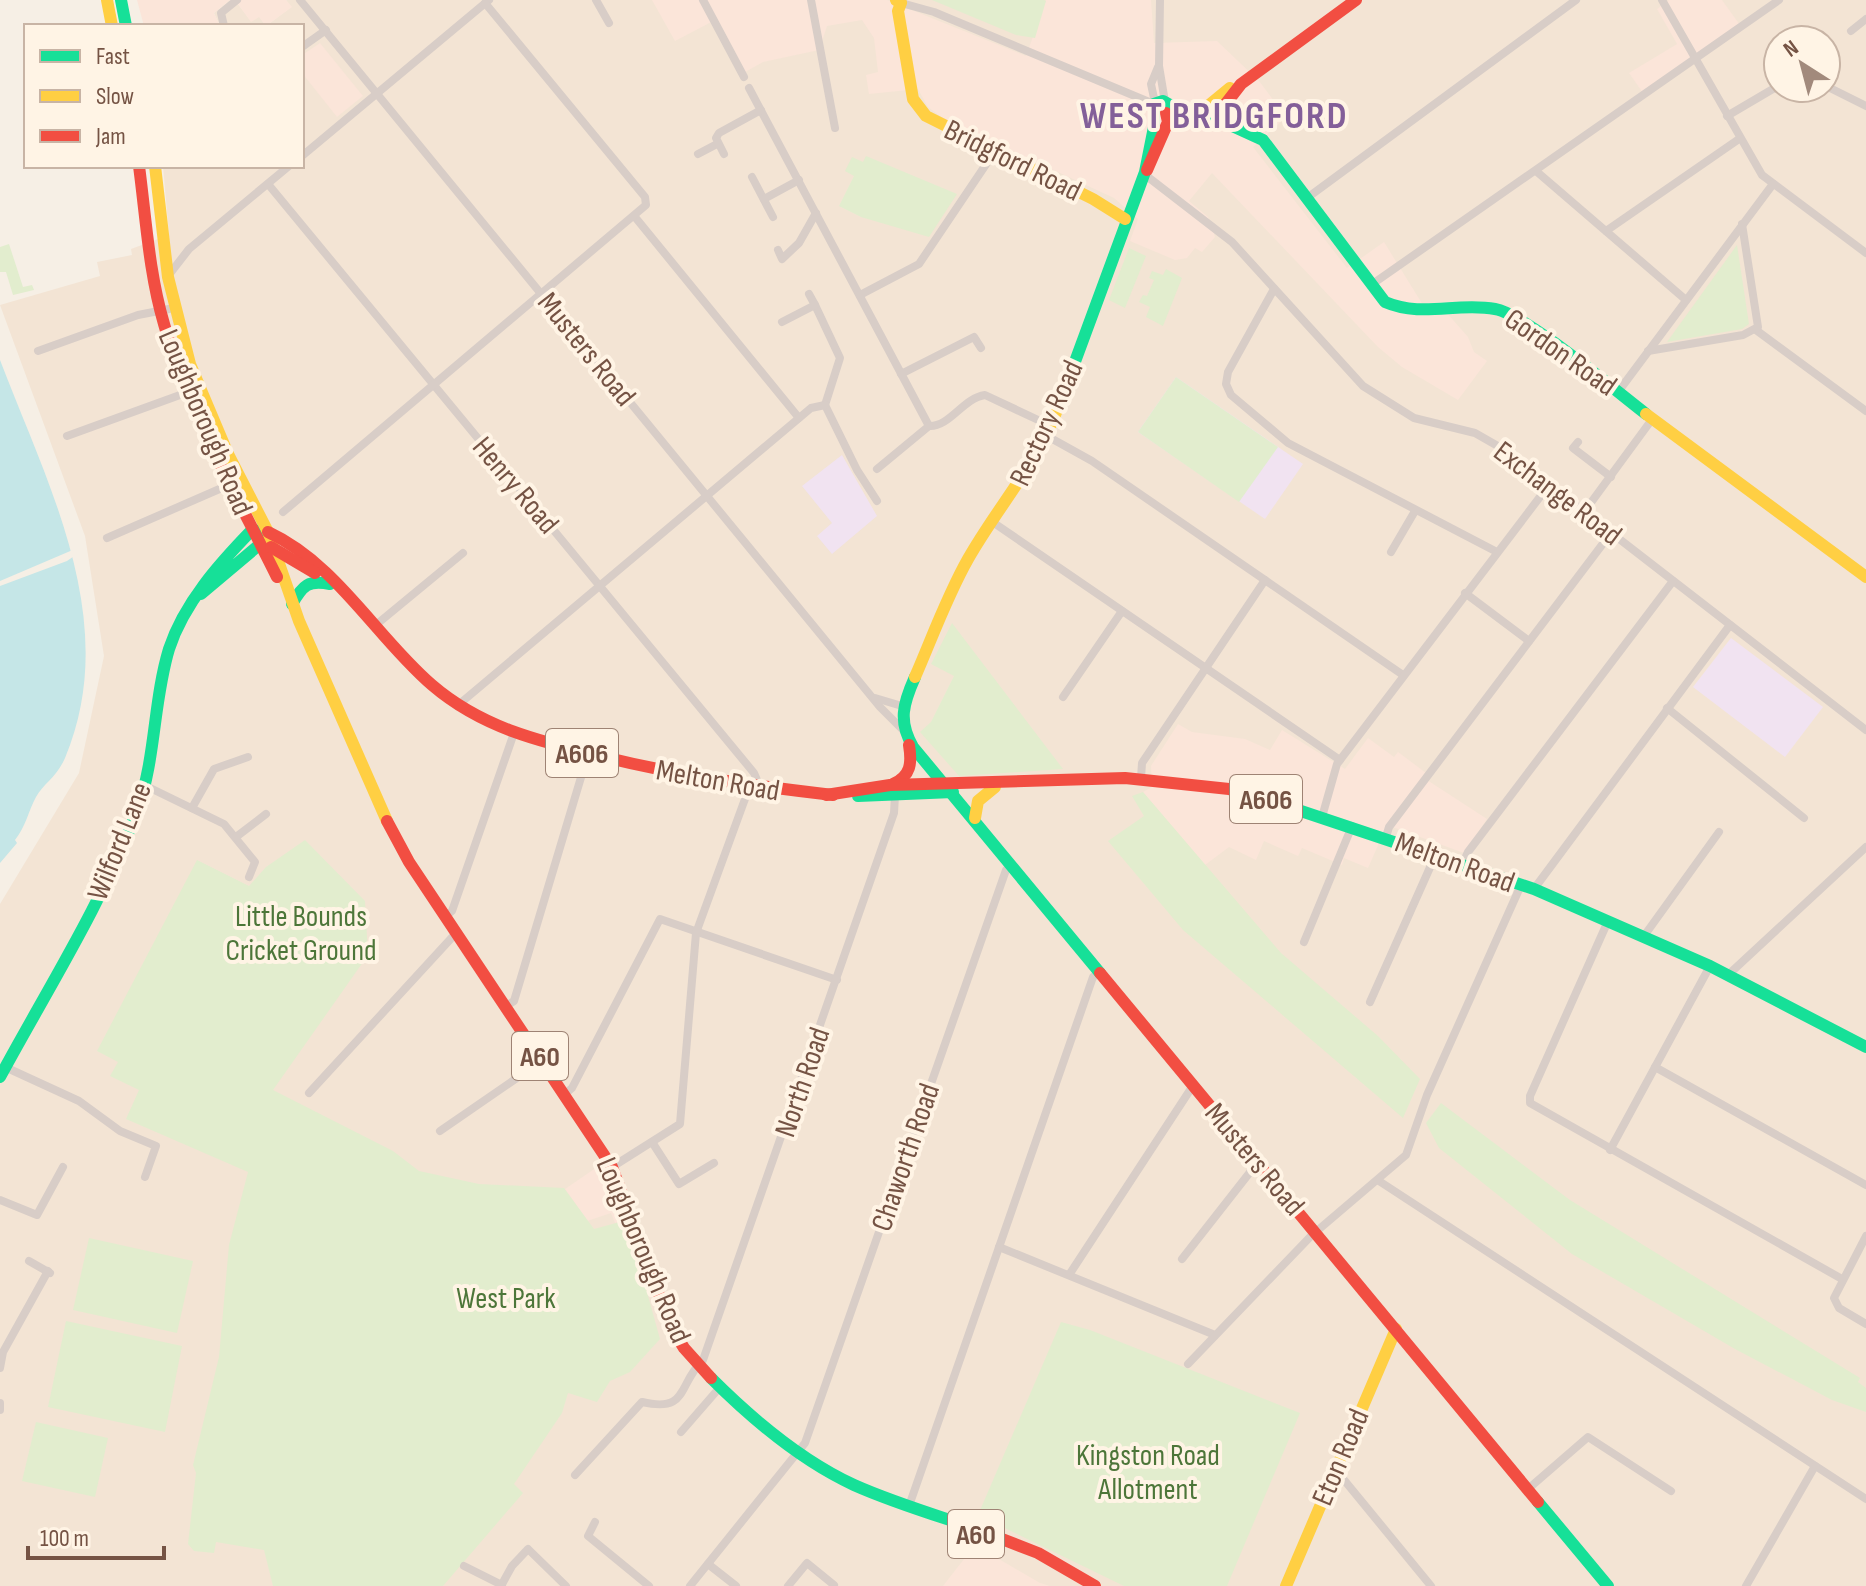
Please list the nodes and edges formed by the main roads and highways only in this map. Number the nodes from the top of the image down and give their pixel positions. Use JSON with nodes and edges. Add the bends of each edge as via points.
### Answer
{"nodes":[{"id":1,"x":107,"y":0,"type":"edge"},
{"id":2,"x":121,"y":0,"type":"edge"},
{"id":3,"x":1356,"y":0,"type":"edge"},
{"id":4,"x":898,"y":1,"type":"edge"},
{"id":5,"x":112,"y":24,"type":"edge"},
{"id":6,"x":126,"y":24,"type":"edge"},
{"id":7,"x":1241,"y":84,"type":"junction"},
{"id":8,"x":1161,"y":107,"type":"joint"},
{"id":9,"x":1192,"y":116,"type":"junction"},
{"id":10,"x":1228,"y":124,"type":"junction"},
{"id":11,"x":139,"y":168,"type":"edge"},
{"id":12,"x":155,"y":168,"type":"edge"},
{"id":13,"x":1125,"y":219,"type":"junction"},
{"id":14,"x":167,"y":309,"type":"junction"},
{"id":15,"x":240,"y":485,"type":"junction"},
{"id":16,"x":252,"y":530,"type":"junction"},
{"id":17,"x":268,"y":532,"type":"junction"},
{"id":18,"x":294,"y":544,"type":"junction"},
{"id":19,"x":259,"y":545,"type":"junction"},
{"id":20,"x":273,"y":547,"type":"junction"},
{"id":21,"x":1866,"y":577,"type":"edge"},
{"id":22,"x":334,"y":585,"type":"junction"},
{"id":23,"x":201,"y":594,"type":"junction"},
{"id":24,"x":292,"y":604,"type":"junction"},
{"id":25,"x":299,"y":621,"type":"junction"},
{"id":26,"x":906,"y":734,"type":"junction"},
{"id":27,"x":1017,"y":784,"type":"junction"},
{"id":28,"x":948,"y":787,"type":"junction"},
{"id":29,"x":995,"y":787,"type":"junction"},
{"id":30,"x":892,"y":791,"type":"junction"},
{"id":31,"x":975,"y":818,"type":"junction"},
{"id":32,"x":1866,"y":1047,"type":"edge"},
{"id":33,"x":2,"y":1072,"type":"edge"},
{"id":34,"x":1396,"y":1329,"type":"junction"},
{"id":35,"x":909,"y":1506,"type":"junction"},
{"id":36,"x":1082,"y":1586,"type":"edge"},
{"id":37,"x":1095,"y":1586,"type":"edge"},
{"id":38,"x":1286,"y":1586,"type":"edge"},
{"id":39,"x":1608,"y":1586,"type":"edge"}],
"edges":[{"from":1,"to":5,"type":"main road"},
{"from":2,"to":6,"type":"main road"},
{"from":3,"to":7,"type":"main road"},
{"from":4,"to":13,"type":"main road","name":"Bridgford Road","via":[[910,87],[918,108],[935,122]]},
{"from":7,"to":9,"type":"main road"},
{"from":7,"to":10,"type":"main road","via":[[1224,106]]},
{"from":8,"to":9,"type":"main road","name":"Gordon Road"},
{"from":8,"to":13,"type":"main road","name":"Rectory Road","via":[[1144,173]]},
{"from":9,"to":10,"type":"main road","name":"Gordon Road"},
{"from":10,"to":21,"type":"main road","name":"Gordon Road","via":[[1263,140],[1385,302],[1410,311],[1498,307]]},
{"from":11,"to":14,"type":"main road","name":"Loughborough Road","number":"A60"},
{"from":12,"to":14,"type":"main road","name":"Loughborough Road","number":"A60"},
{"from":13,"to":26,"type":"main road","name":"Rectory Road","via":[[1049,431],[964,566],[902,706]]},
{"from":14,"to":15,"type":"main road","name":"Loughborough Road","number":"A60","via":[[194,390]]},
{"from":15,"to":16,"type":"main road","name":"Loughborough Road","number":"A60"},
{"from":15,"to":17,"type":"main road","name":"Loughborough Road","number":"A60"},
{"from":15,"to":18,"type":"main road","name":"Loughborough Road","number":"A60"},
{"from":16,"to":17,"type":"main road"},
{"from":16,"to":19,"type":"main road","name":"Loughborough Road","number":"A60"},
{"from":16,"to":23,"type":"main road","name":"Wilford Lane"},
{"from":17,"to":18,"type":"main road","name":"Melton Road","number":"A606"},
{"from":17,"to":19,"type":"main road","name":"Wilford Lane"},
{"from":17,"to":20,"type":"main road","name":"Loughborough Road","number":"A60"},
{"from":18,"to":22,"type":"main road","name":"Melton Road","number":"A606"},
{"from":19,"to":20,"type":"main road","name":"Melton Road","number":"A606"},
{"from":19,"to":23,"type":"main road","name":"Wilford Lane"},
{"from":19,"to":25,"type":"main road","name":"Loughborough Road","number":"A60"},
{"from":20,"to":22,"type":"main road","name":"Melton Road","number":"A606"},
{"from":20,"to":24,"type":"main road","name":"Loughborough Road","number":"A60"},
{"from":22,"to":24,"type":"main road","via":[[303,585]]},
{"from":22,"to":30,"type":"main road","name":"Melton Road","number":"A606","via":[[457,706],[514,733],[754,788],[826,795]]},
{"from":23,"to":33,"type":"main road","name":"Wilford Lane","via":[[180,622],[169,650],[144,785],[110,871]]},
{"from":24,"to":25,"type":"main road","name":"Loughborough Road","number":"A60"},
{"from":25,"to":35,"type":"main road","name":"Loughborough Road","number":"A60","via":[[409,862],[612,1167],[632,1208],[667,1318],[698,1365],[799,1451],[841,1479]]},
{"from":26,"to":28,"type":"main road","name":"Musters Road"},
{"from":26,"to":30,"type":"main road","via":[[910,771]]},
{"from":27,"to":28,"type":"main road","name":"Melton Road","number":"A606"},
{"from":27,"to":29,"type":"main road","name":"Melton Road","number":"A606"},
{"from":27,"to":32,"type":"main road","name":"Melton Road","number":"A606","via":[[1141,778],[1229,789],[1352,826],[1528,887],[1644,936]]},
{"from":28,"to":29,"type":"main road","name":"Melton Road","number":"A606"},
{"from":28,"to":30,"type":"main road","name":"Melton Road","number":"A606"},
{"from":28,"to":31,"type":"main road","name":"Musters Road"},
{"from":29,"to":31,"type":"main road","via":[[978,801]]},
{"from":31,"to":34,"type":"main road","name":"Musters Road"},
{"from":34,"to":38,"type":"main road","name":"Eton Road"},
{"from":34,"to":39,"type":"main road","name":"Musters Road"},
{"from":35,"to":36,"type":"main road","name":"Loughborough Road","number":"A60"},
{"from":35,"to":37,"type":"main road","name":"Loughborough Road","number":"A60","via":[[1010,1540]]}]}
